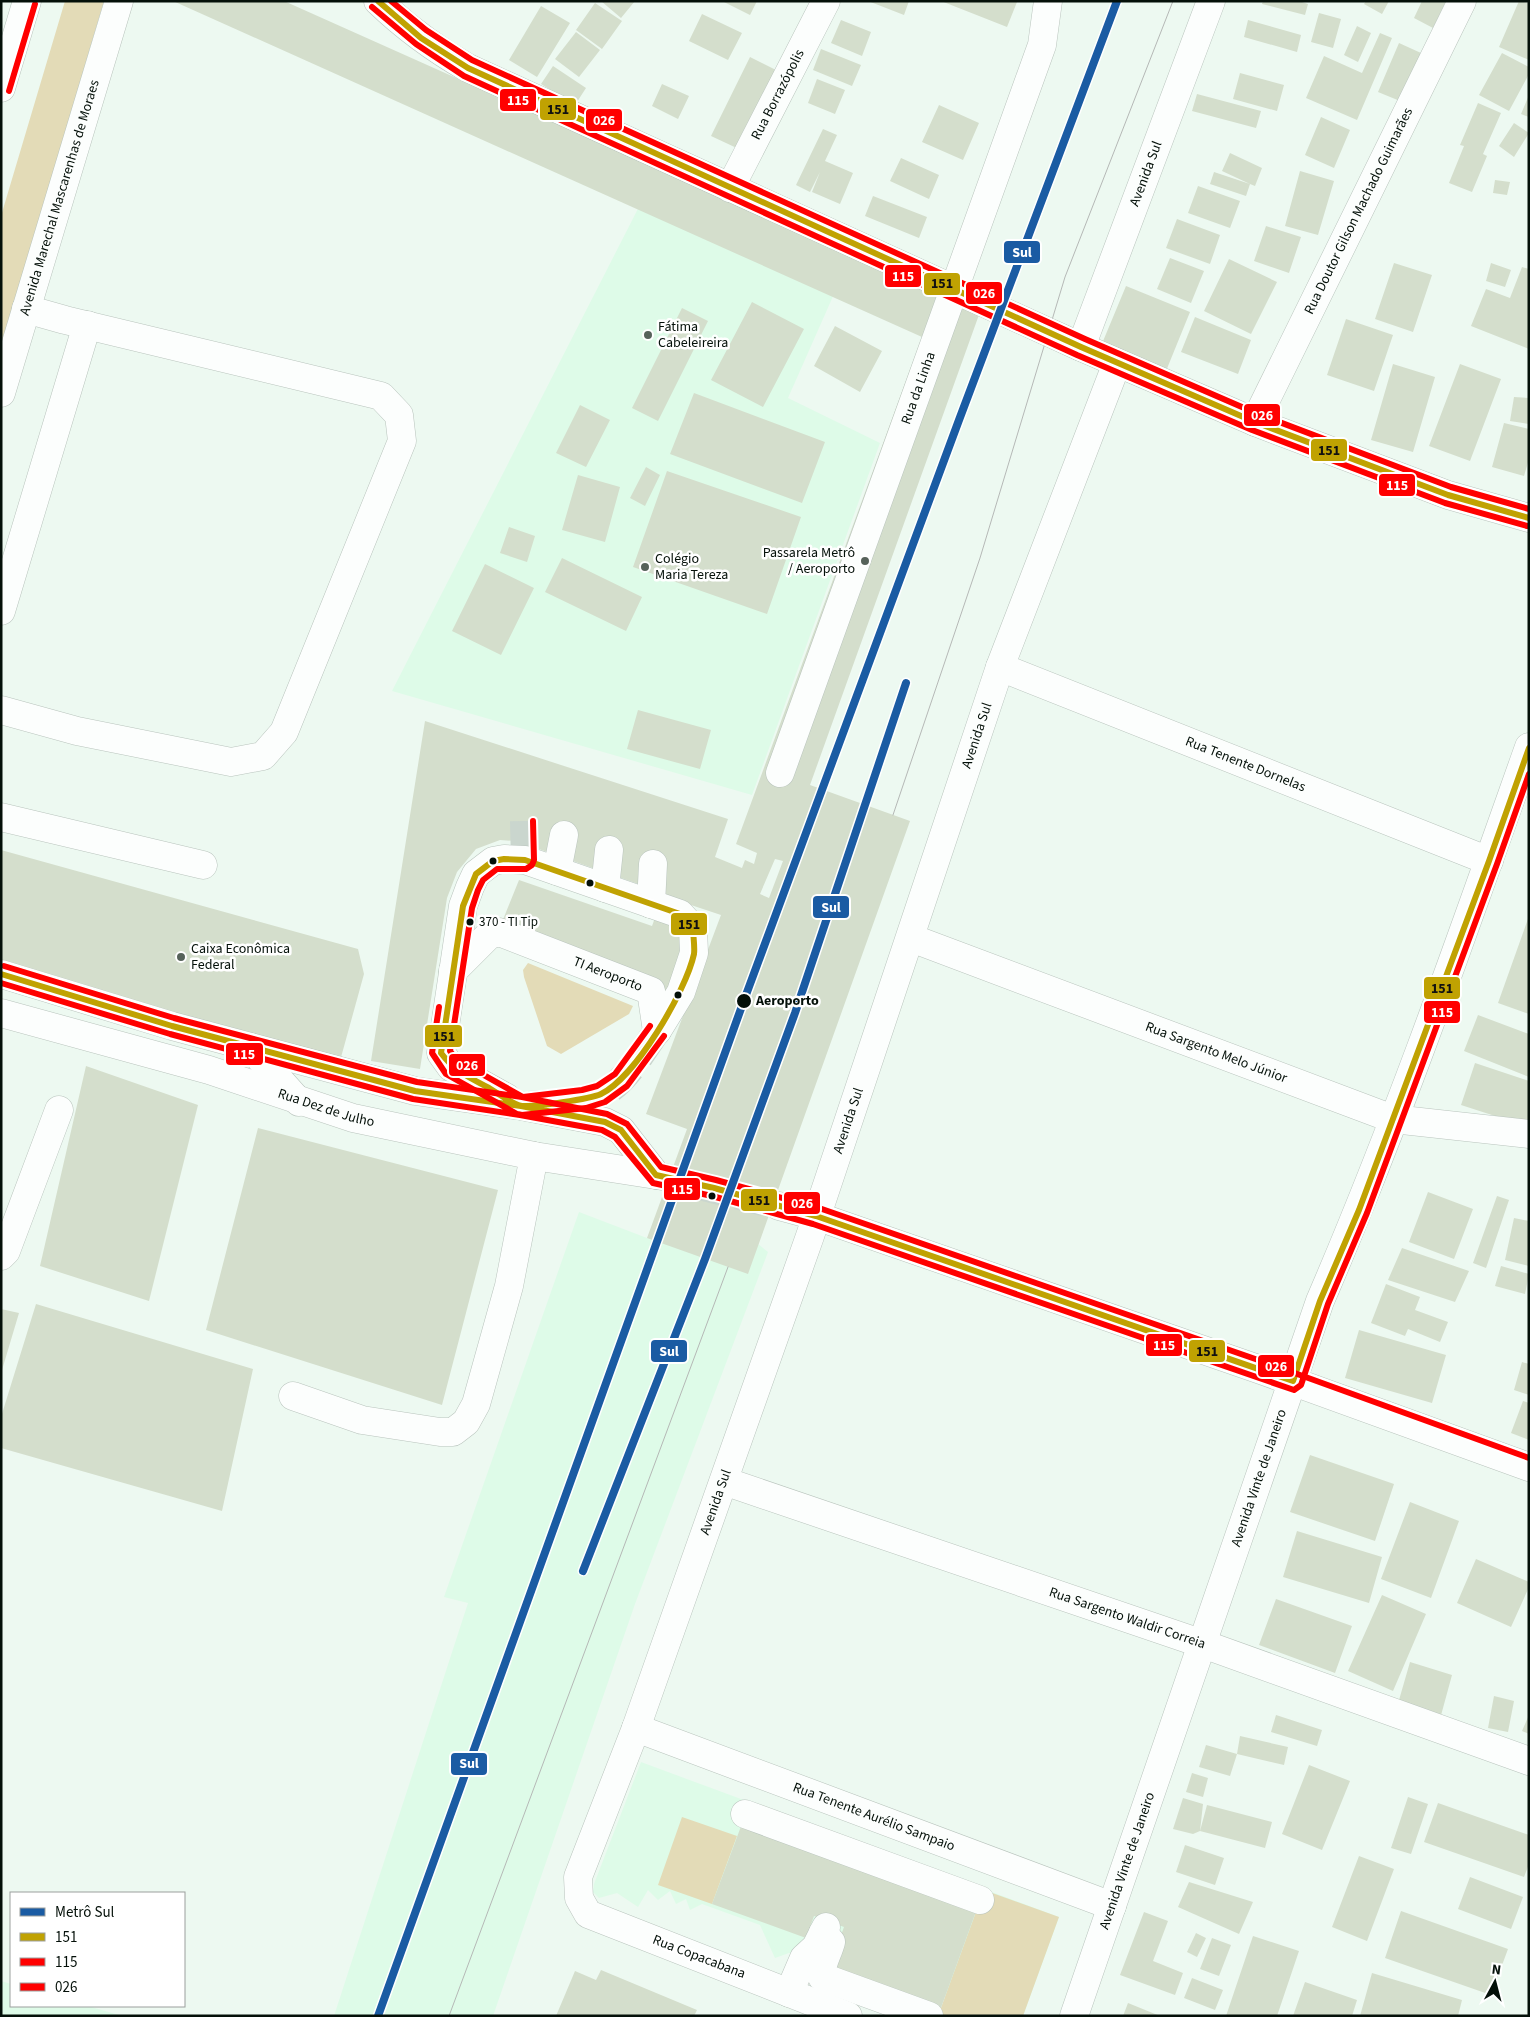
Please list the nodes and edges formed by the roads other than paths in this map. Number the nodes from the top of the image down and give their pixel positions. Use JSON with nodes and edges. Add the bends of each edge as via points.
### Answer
{"nodes":[{"id":1,"x":27,"y":1,"type":"edge"},
{"id":2,"x":118,"y":1,"type":"edge"},
{"id":3,"x":378,"y":1,"type":"edge"},
{"id":4,"x":826,"y":1,"type":"edge"},
{"id":5,"x":1048,"y":1,"type":"edge"},
{"id":6,"x":1212,"y":1,"type":"edge"},
{"id":7,"x":1462,"y":1,"type":"edge"},
{"id":8,"x":1,"y":88,"type":"edge"},
{"id":9,"x":730,"y":188,"type":"junction"},
{"id":10,"x":954,"y":288,"type":"junction"},
{"id":11,"x":26,"y":309,"type":"junction"},
{"id":12,"x":86,"y":326,"type":"junction"},
{"id":13,"x":1081,"y":347,"type":"junction"},
{"id":14,"x":1117,"y":363,"type":"junction"},
{"id":15,"x":1,"y":394,"type":"edge"},
{"id":16,"x":1255,"y":422,"type":"junction"},
{"id":17,"x":1529,"y":518,"type":"edge"},
{"id":18,"x":1,"y":612,"type":"edge"},
{"id":19,"x":1000,"y":667,"type":"junction"},
{"id":20,"x":1,"y":710,"type":"edge"},
{"id":21,"x":1529,"y":747,"type":"edge"},
{"id":22,"x":780,"y":773,"type":"dead end"},
{"id":23,"x":1,"y":816,"type":"edge"},
{"id":24,"x":564,"y":835,"type":"dead end"},
{"id":25,"x":609,"y":850,"type":"dead end"},
{"id":26,"x":1489,"y":861,"type":"junction"},
{"id":27,"x":653,"y":864,"type":"dead end"},
{"id":28,"x":204,"y":865,"type":"dead end"},
{"id":29,"x":558,"y":871,"type":"junction"},
{"id":30,"x":605,"y":888,"type":"junction"},
{"id":31,"x":652,"y":904,"type":"junction"},
{"id":32,"x":911,"y":938,"type":"junction"},
{"id":33,"x":453,"y":971,"type":"junction"},
{"id":34,"x":1,"y":974,"type":"edge"},
{"id":35,"x":1,"y":1013,"type":"edge"},
{"id":36,"x":250,"y":1047,"type":"junction"},
{"id":37,"x":299,"y":1102,"type":"junction"},
{"id":38,"x":522,"y":1106,"type":"junction"},
{"id":39,"x":59,"y":1110,"type":"dead end"},
{"id":40,"x":1393,"y":1120,"type":"junction"},
{"id":41,"x":1529,"y":1134,"type":"edge"},
{"id":42,"x":534,"y":1156,"type":"junction"},
{"id":43,"x":779,"y":1206,"type":"tunnel mouth"},
{"id":44,"x":816,"y":1216,"type":"junction"},
{"id":45,"x":1,"y":1256,"type":"edge"},
{"id":46,"x":1293,"y":1381,"type":"junction"},
{"id":47,"x":293,"y":1396,"type":"dead end"},
{"id":48,"x":1529,"y":1467,"type":"edge"},
{"id":49,"x":724,"y":1481,"type":"junction"},
{"id":50,"x":1203,"y":1644,"type":"junction"},
{"id":51,"x":636,"y":1728,"type":"junction"},
{"id":52,"x":1529,"y":1761,"type":"edge"},
{"id":53,"x":744,"y":1814,"type":"dead end"},
{"id":54,"x":578,"y":1877,"type":"joint"},
{"id":55,"x":980,"y":1900,"type":"dead end"},
{"id":56,"x":1112,"y":1906,"type":"junction"},
{"id":57,"x":789,"y":1993,"type":"junction"},
{"id":58,"x":848,"y":2016,"type":"edge"},
{"id":59,"x":929,"y":2016,"type":"edge"},
{"id":60,"x":1074,"y":2016,"type":"edge"}],
"edges":[{"from":1,"to":8,"type":"main road"},
{"from":2,"to":11,"type":"main road","name":"Avenida Marechal Mascarenhas de Moraes"},
{"from":3,"to":9,"type":"main road","via":[[401,24],[468,68]]},
{"from":4,"to":9,"type":"main road","name":"Rua Borrazópolis"},
{"from":5,"to":10,"type":"main road","name":"Rua da Linha","via":[[1042,45]]},
{"from":6,"to":13,"type":"main road","name":"Avenida Sul"},
{"from":7,"to":16,"type":"main road","name":"Rua Doutor Gilson Machado Guimarães"},
{"from":9,"to":10,"type":"main road"},
{"from":10,"to":13,"type":"main road"},
{"from":10,"to":22,"type":"main road","name":"Rua da Linha"},
{"from":11,"to":12,"type":"main road"},
{"from":11,"to":15,"type":"main road","name":"Avenida Marechal Mascarenhas de Moraes"},
{"from":12,"to":18,"type":"main road"},
{"from":12,"to":20,"type":"main road","via":[[381,396],[399,415],[402,441],[284,732],[263,756],[230,762],[77,731]]},
{"from":13,"to":14,"type":"main road"},
{"from":14,"to":16,"type":"main road"},
{"from":14,"to":19,"type":"main road","name":"Avenida Sul"},
{"from":16,"to":17,"type":"main road","via":[[1448,495]]},
{"from":19,"to":26,"type":"main road","name":"Rua Tenente Dornelas"},
{"from":19,"to":32,"type":"main road","name":"Avenida Sul"},
{"from":21,"to":26,"type":"main road","name":"Avenida Vinte de Janeiro"},
{"from":23,"to":28,"type":"main road"},
{"from":24,"to":29,"type":"main road"},
{"from":25,"to":30,"type":"main road"},
{"from":26,"to":40,"type":"main road","name":"Avenida Vinte de Janeiro"},
{"from":27,"to":31,"type":"main road"},
{"from":29,"to":30,"type":"main road","name":"TI Aeroporto"},
{"from":29,"to":33,"type":"main road","name":"TI Aeroporto","via":[[525,860],[492,861],[482,868],[476,874],[463,906]]},
{"from":30,"to":31,"type":"main road","name":"TI Aeroporto"},
{"from":31,"to":33,"type":"main road","name":"TI Aeroporto","via":[[680,914],[693,928],[694,953],[681,992],[657,1031],[650,991],[499,932],[489,935]]},
{"from":32,"to":40,"type":"main road","name":"Rua Sargento Melo Júnior"},
{"from":32,"to":44,"type":"main road","name":"Avenida Sul"},
{"from":33,"to":38,"type":"main road","name":"TI Aeroporto","via":[[441,1053],[451,1067]]},
{"from":34,"to":36,"type":"main road"},
{"from":35,"to":37,"type":"main road","name":"Rua Dez de Julho","via":[[209,1070]]},
{"from":36,"to":37,"type":"main road"},
{"from":36,"to":38,"type":"main road","via":[[414,1090]]},
{"from":37,"to":42,"type":"main road","name":"Rua Dez de Julho","via":[[353,1118]]},
{"from":38,"to":42,"type":"main road","name":"Rua Dez de Julho","via":[[605,1122],[621,1130],[656,1175]]},
{"from":39,"to":45,"type":"main road","via":[[6,1251]]},
{"from":40,"to":41,"type":"main road","name":"Rua Sargento Melo Júnior"},
{"from":40,"to":46,"type":"main road","name":"Avenida Vinte de Janeiro","via":[[1320,1301]]},
{"from":42,"to":47,"type":"main road","via":[[508,1286],[476,1404],[466,1422],[453,1432],[440,1432],[362,1420]]},
{"from":43,"to":44,"type":"main road"},
{"from":44,"to":46,"type":"main road"},
{"from":44,"to":49,"type":"main road","name":"Avenida Sul"},
{"from":46,"to":48,"type":"main road"},
{"from":46,"to":50,"type":"main road","name":"Avenida Vinte de Janeiro"},
{"from":49,"to":50,"type":"main road","name":"Rua Sargento Waldir Correia"},
{"from":49,"to":51,"type":"main road","name":"Avenida Sul"},
{"from":50,"to":52,"type":"main road","name":"Rua Sargento Waldir Correia"},
{"from":50,"to":56,"type":"main road","name":"Avenida Vinte de Janeiro"},
{"from":51,"to":54,"type":"main road","name":"Avenida Sul"},
{"from":51,"to":56,"type":"main road","name":"Rua Tenente Aurélio Sampaio"},
{"from":53,"to":55,"type":"main road"},
{"from":54,"to":57,"type":"main road","name":"Rua Copacabana","via":[[579,1898],[588,1914]]},
{"from":56,"to":60,"type":"main road","name":"Avenida Vinte de Janeiro"},
{"from":57,"to":58,"type":"main road","name":"Rua Copacabana"},
{"from":57,"to":59,"type":"main road","via":[[804,1958],[816,1947],[826,1927],[830,1942],[821,1969],[822,1977]]}]}
